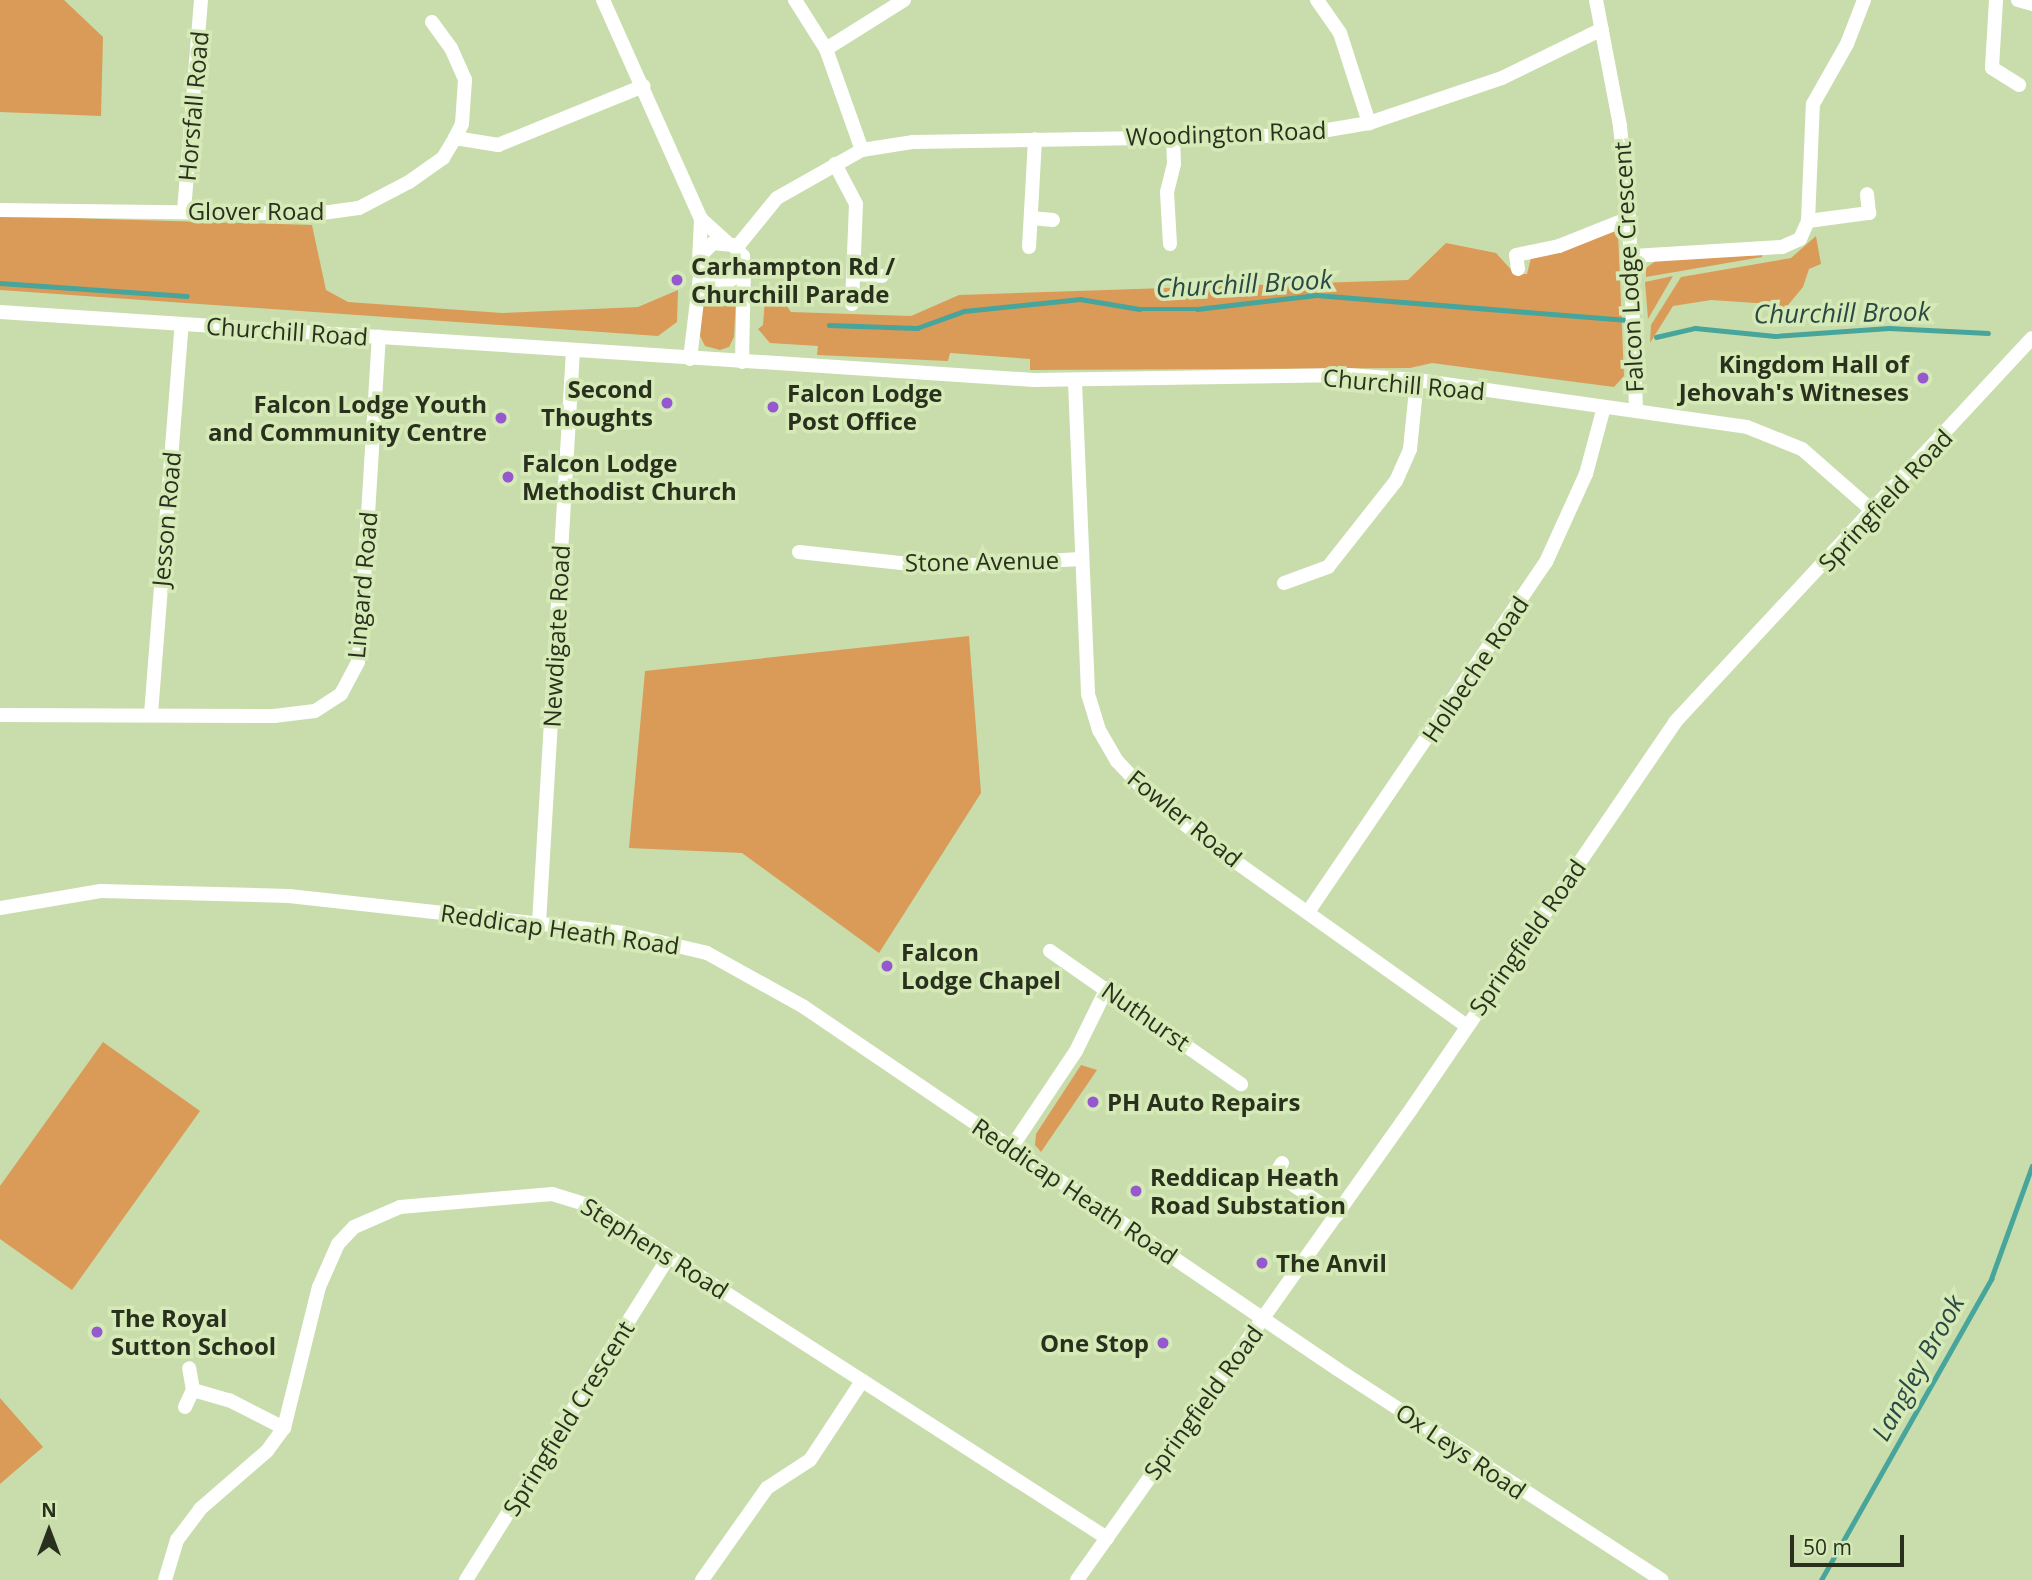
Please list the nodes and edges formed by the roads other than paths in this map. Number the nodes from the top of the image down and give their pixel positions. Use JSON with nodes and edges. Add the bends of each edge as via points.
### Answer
{"nodes":[{"id":1,"x":201,"y":0,"type":"edge"},
{"id":2,"x":603,"y":0,"type":"edge"},
{"id":3,"x":795,"y":0,"type":"edge"},
{"id":4,"x":904,"y":0,"type":"edge"},
{"id":5,"x":1317,"y":0,"type":"edge"},
{"id":6,"x":1595,"y":0,"type":"edge"},
{"id":7,"x":1864,"y":0,"type":"edge"},
{"id":8,"x":1996,"y":0,"type":"edge"},
{"id":9,"x":2018,"y":0,"type":"edge"},
{"id":10,"x":2032,"y":4,"type":"edge"},
{"id":11,"x":432,"y":22,"type":"dead end"},
{"id":12,"x":1602,"y":29,"type":"junction"},
{"id":13,"x":826,"y":49,"type":"junction"},
{"id":14,"x":2018,"y":85,"type":"dead end"},
{"id":15,"x":642,"y":86,"type":"junction"},
{"id":16,"x":1369,"y":124,"type":"junction"},
{"id":17,"x":1173,"y":136,"type":"junction"},
{"id":18,"x":455,"y":138,"type":"junction"},
{"id":19,"x":1035,"y":139,"type":"junction"},
{"id":20,"x":862,"y":150,"type":"junction"},
{"id":21,"x":835,"y":164,"type":"junction"},
{"id":22,"x":1867,"y":194,"type":"dead end"},
{"id":23,"x":0,"y":210,"type":"edge"},
{"id":24,"x":184,"y":211,"type":"junction"},
{"id":25,"x":1031,"y":218,"type":"junction"},
{"id":26,"x":1629,"y":218,"type":"junction"},
{"id":27,"x":701,"y":219,"type":"junction"},
{"id":28,"x":1053,"y":220,"type":"dead end"},
{"id":29,"x":1808,"y":221,"type":"junction"},
{"id":30,"x":1170,"y":244,"type":"dead end"},
{"id":31,"x":732,"y":245,"type":"junction"},
{"id":32,"x":1029,"y":247,"type":"dead end"},
{"id":33,"x":1633,"y":257,"type":"junction"},
{"id":34,"x":700,"y":262,"type":"junction"},
{"id":35,"x":744,"y":265,"type":"junction"},
{"id":36,"x":1518,"y":269,"type":"dead end"},
{"id":37,"x":855,"y":274,"type":"junction"},
{"id":38,"x":882,"y":276,"type":"dead end"},
{"id":39,"x":852,"y":304,"type":"dead end"},
{"id":40,"x":0,"y":312,"type":"edge"},
{"id":41,"x":182,"y":324,"type":"junction"},
{"id":42,"x":379,"y":337,"type":"junction"},
{"id":43,"x":2032,"y":338,"type":"edge"},
{"id":44,"x":573,"y":350,"type":"junction"},
{"id":45,"x":690,"y":359,"type":"junction"},
{"id":46,"x":741,"y":362,"type":"junction"},
{"id":47,"x":1417,"y":380,"type":"junction"},
{"id":48,"x":1075,"y":382,"type":"junction"},
{"id":49,"x":1604,"y":407,"type":"junction"},
{"id":50,"x":1636,"y":410,"type":"junction"},
{"id":51,"x":1874,"y":512,"type":"junction"},
{"id":52,"x":799,"y":552,"type":"dead end"},
{"id":53,"x":1081,"y":559,"type":"junction"},
{"id":54,"x":1284,"y":583,"type":"dead end"},
{"id":55,"x":151,"y":714,"type":"junction"},
{"id":56,"x":0,"y":715,"type":"edge"},
{"id":57,"x":0,"y":908,"type":"edge"},
{"id":58,"x":1308,"y":912,"type":"junction"},
{"id":59,"x":539,"y":923,"type":"junction"},
{"id":60,"x":1050,"y":950,"type":"dead end"},
{"id":61,"x":1107,"y":988,"type":"junction"},
{"id":62,"x":1465,"y":1025,"type":"junction"},
{"id":63,"x":1241,"y":1084,"type":"dead end"},
{"id":64,"x":1012,"y":1148,"type":"junction"},
{"id":65,"x":1282,"y":1163,"type":"dead end"},
{"id":66,"x":1337,"y":1215,"type":"junction"},
{"id":67,"x":669,"y":1257,"type":"junction"},
{"id":68,"x":1264,"y":1318,"type":"junction"},
{"id":69,"x":189,"y":1368,"type":"dead end"},
{"id":70,"x":862,"y":1381,"type":"junction"},
{"id":71,"x":193,"y":1390,"type":"junction"},
{"id":72,"x":185,"y":1407,"type":"dead end"},
{"id":73,"x":284,"y":1428,"type":"junction"},
{"id":74,"x":1107,"y":1538,"type":"junction"},
{"id":75,"x":165,"y":1580,"type":"edge"},
{"id":76,"x":467,"y":1580,"type":"edge"},
{"id":77,"x":702,"y":1580,"type":"edge"},
{"id":78,"x":1077,"y":1580,"type":"edge"},
{"id":79,"x":1662,"y":1580,"type":"edge"}],
"edges":[{"from":1,"to":24,"type":"street","name":"Horsfall Road"},
{"from":2,"to":15,"type":"street"},
{"from":3,"to":13,"type":"street"},
{"from":4,"to":13,"type":"street"},
{"from":5,"to":16,"type":"street","via":[[1340,33]]},
{"from":6,"to":12,"type":"street","name":"Falcon Lodge Crescent"},
{"from":7,"to":29,"type":"street","via":[[1847,44],[1813,104]]},
{"from":8,"to":14,"type":"street","via":[[1992,68]]},
{"from":9,"to":10,"type":"street"},
{"from":11,"to":18,"type":"street","via":[[451,48],[465,80],[462,124]]},
{"from":12,"to":16,"type":"street","name":"Woodington Road","via":[[1502,78]]},
{"from":12,"to":26,"type":"street","name":"Falcon Lodge Crescent","via":[[1620,126]]},
{"from":13,"to":20,"type":"street"},
{"from":15,"to":18,"type":"street","via":[[498,145]]},
{"from":15,"to":27,"type":"street"},
{"from":16,"to":17,"type":"street","name":"Woodington Road","via":[[1298,135]]},
{"from":17,"to":19,"type":"street","name":"Woodington Road"},
{"from":17,"to":30,"type":"street","via":[[1174,164],[1167,192]]},
{"from":18,"to":24,"type":"street","name":"Glover Road","via":[[432,166],[387,196],[359,208],[315,214]]},
{"from":19,"to":20,"type":"street","name":"Woodington Road","via":[[913,142]]},
{"from":19,"to":25,"type":"street"},
{"from":20,"to":21,"type":"street","name":"Woodington Road"},
{"from":21,"to":31,"type":"street","name":"Woodington Road","via":[[777,198]]},
{"from":21,"to":37,"type":"street","via":[[856,204]]},
{"from":22,"to":29,"type":"street","via":[[1869,213]]},
{"from":23,"to":24,"type":"street","name":"Glover Road"},
{"from":25,"to":28,"type":"street"},
{"from":25,"to":32,"type":"street"},
{"from":26,"to":33,"type":"street","name":"Falcon Lodge Crescent"},
{"from":26,"to":36,"type":"street","via":[[1559,246],[1516,256]]},
{"from":27,"to":31,"type":"street"},
{"from":27,"to":34,"type":"street"},
{"from":29,"to":33,"type":"street","via":[[1800,239],[1783,247]]},
{"from":31,"to":34,"type":"street","via":[[710,244]]},
{"from":31,"to":35,"type":"street"},
{"from":33,"to":50,"type":"street","name":"Falcon Lodge Crescent"},
{"from":34,"to":35,"type":"street","via":[[709,281],[724,285],[737,280]]},
{"from":34,"to":45,"type":"street"},
{"from":35,"to":46,"type":"street"},
{"from":37,"to":38,"type":"street"},
{"from":37,"to":39,"type":"street"},
{"from":40,"to":41,"type":"street","name":"Churchill Road"},
{"from":41,"to":42,"type":"street","name":"Churchill Road"},
{"from":41,"to":55,"type":"street","name":"Jesson Road"},
{"from":42,"to":44,"type":"street","name":"Churchill Road"},
{"from":42,"to":55,"type":"street","name":"Lingard Road","via":[[360,645],[349,683],[332,701],[295,715]]},
{"from":43,"to":51,"type":"street","name":"Springfield Road"},
{"from":44,"to":45,"type":"street","name":"Churchill Road"},
{"from":44,"to":59,"type":"street","name":"Newdigate Road"},
{"from":45,"to":46,"type":"street","name":"Churchill Road"},
{"from":46,"to":48,"type":"street","name":"Churchill Road"},
{"from":47,"to":48,"type":"street","name":"Churchill Road","via":[[1348,374]]},
{"from":47,"to":49,"type":"street","name":"Churchill Road"},
{"from":47,"to":54,"type":"street","via":[[1410,449],[1396,481],[1328,567]]},
{"from":48,"to":53,"type":"street","name":"Fowler Road"},
{"from":49,"to":50,"type":"street","name":"Churchill Road"},
{"from":49,"to":58,"type":"street","name":"Holbeche Road","via":[[1586,474],[1546,562]]},
{"from":50,"to":51,"type":"street","name":"Churchill Road","via":[[1772,435],[1802,449]]},
{"from":51,"to":62,"type":"street","name":"Springfield Road","via":[[1675,722]]},
{"from":52,"to":53,"type":"street","name":"Stone Avenue","via":[[936,567]]},
{"from":53,"to":58,"type":"street","name":"Fowler Road","via":[[1088,694],[1117,761],[1146,793],[1198,835]]},
{"from":55,"to":56,"type":"street","name":"Lingard Road"},
{"from":57,"to":59,"type":"street","name":"Reddicap Heath Road","via":[[101,891],[188,890]]},
{"from":58,"to":62,"type":"street","name":"Fowler Road"},
{"from":59,"to":64,"type":"street","name":"Reddicap Heath Road","via":[[677,943],[736,965]]},
{"from":60,"to":61,"type":"street","name":"Nuthurst"},
{"from":61,"to":63,"type":"street","name":"Nuthurst"},
{"from":61,"to":64,"type":"street","via":[[1076,1051]]},
{"from":62,"to":66,"type":"street","name":"Springfield Road"},
{"from":64,"to":68,"type":"street","name":"Reddicap Heath Road"},
{"from":65,"to":66,"type":"street","via":[[1276,1173]]},
{"from":66,"to":68,"type":"street","name":"Springfield Road"},
{"from":67,"to":70,"type":"street","name":"Stephens Road"},
{"from":67,"to":73,"type":"street","name":"Stephens Road","via":[[589,1205],[564,1196],[426,1202],[374,1217],[338,1244],[319,1287]]},
{"from":67,"to":76,"type":"street","name":"Springfield Crescent"},
{"from":68,"to":74,"type":"street","name":"Springfield Road"},
{"from":68,"to":79,"type":"street","name":"Ox Leys Road","via":[[1569,1523]]},
{"from":69,"to":71,"type":"street"},
{"from":70,"to":74,"type":"street","name":"Stephens Road"},
{"from":70,"to":77,"type":"street","via":[[810,1460],[767,1488]]},
{"from":71,"to":72,"type":"street"},
{"from":71,"to":73,"type":"street","via":[[229,1400]]},
{"from":73,"to":75,"type":"street","name":"Stephens Road","via":[[267,1451],[200,1509],[177,1540]]},
{"from":74,"to":78,"type":"street","name":"Springfield Road"}]}
